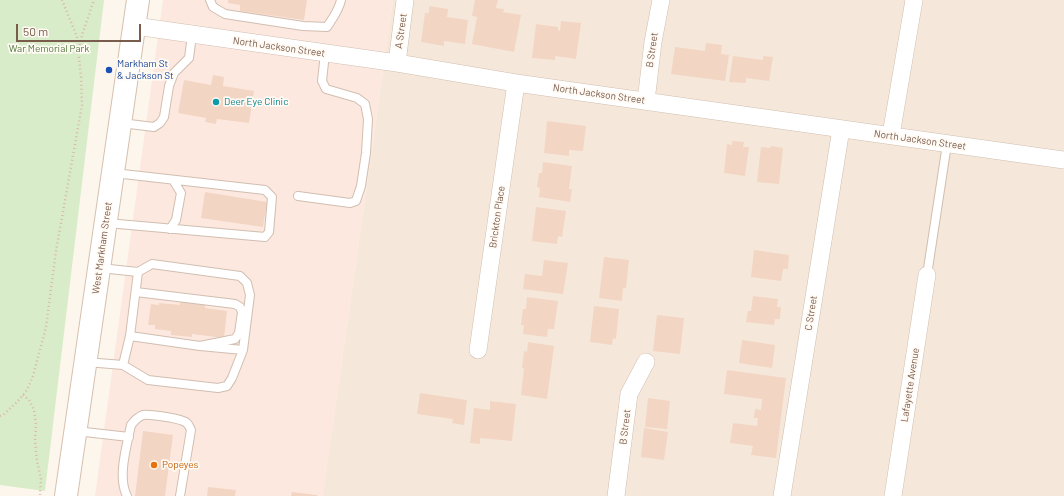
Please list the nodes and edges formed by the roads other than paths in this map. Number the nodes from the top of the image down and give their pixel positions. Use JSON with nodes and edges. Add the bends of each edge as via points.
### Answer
{"nodes":[{"id":1,"x":138,"y":0,"type":"edge"},
{"id":2,"x":210,"y":0,"type":"edge"},
{"id":3,"x":341,"y":0,"type":"edge"},
{"id":4,"x":405,"y":0,"type":"edge"},
{"id":5,"x":661,"y":0,"type":"edge"},
{"id":6,"x":914,"y":0,"type":"edge"},
{"id":7,"x":135,"y":26,"type":"junction"},
{"id":8,"x":192,"y":35,"type":"junction"},
{"id":9,"x":325,"y":53,"type":"junction"},
{"id":10,"x":397,"y":63,"type":"junction"},
{"id":11,"x":516,"y":83,"type":"junction"},
{"id":12,"x":646,"y":101,"type":"junction"},
{"id":13,"x":120,"y":123,"type":"junction"},
{"id":14,"x":841,"y":129,"type":"junction"},
{"id":15,"x":891,"y":135,"type":"junction"},
{"id":16,"x":948,"y":144,"type":"junction"},
{"id":17,"x":1064,"y":160,"type":"edge"},
{"id":18,"x":113,"y":173,"type":"junction"},
{"id":19,"x":173,"y":180,"type":"junction"},
{"id":20,"x":298,"y":196,"type":"dead end"},
{"id":21,"x":106,"y":223,"type":"junction"},
{"id":22,"x":170,"y":229,"type":"junction"},
{"id":23,"x":100,"y":268,"type":"junction"},
{"id":24,"x":138,"y":272,"type":"junction"},
{"id":25,"x":927,"y":275,"type":"joint"},
{"id":26,"x":136,"y":292,"type":"junction"},
{"id":27,"x":130,"y":336,"type":"junction"},
{"id":28,"x":200,"y":346,"type":"junction"},
{"id":29,"x":244,"y":350,"type":"junction"},
{"id":30,"x":478,"y":350,"type":"dead end"},
{"id":31,"x":86,"y":362,"type":"junction"},
{"id":32,"x":646,"y":362,"type":"dead end"},
{"id":33,"x":123,"y":365,"type":"junction"},
{"id":34,"x":75,"y":431,"type":"junction"},
{"id":35,"x":129,"y":437,"type":"junction"},
{"id":36,"x":66,"y":496,"type":"edge"},
{"id":37,"x":127,"y":496,"type":"edge"},
{"id":38,"x":180,"y":496,"type":"edge"},
{"id":39,"x":616,"y":496,"type":"edge"},
{"id":40,"x":782,"y":496,"type":"edge"},
{"id":41,"x":893,"y":496,"type":"edge"}],
"edges":[{"from":1,"to":7,"type":"main road","name":"West Markham Street"},
{"from":2,"to":3,"type":"lane","via":[[213,6],[225,14],[303,26],[327,26],[336,14]]},
{"from":4,"to":10,"type":"street","name":"A Street"},
{"from":5,"to":12,"type":"street","name":"B Street","via":[[652,42]]},
{"from":6,"to":15,"type":"street"},
{"from":7,"to":8,"type":"street","name":"North Jackson Street"},
{"from":7,"to":13,"type":"main road","name":"West Markham Street"},
{"from":8,"to":9,"type":"street","name":"North Jackson Street"},
{"from":8,"to":13,"type":"lane","via":[[189,58],[174,73],[164,117],[160,123],[154,127]]},
{"from":9,"to":10,"type":"street","name":"North Jackson Street"},
{"from":9,"to":20,"type":"lane","via":[[322,81],[326,89],[357,98],[366,104],[366,153],[361,186],[356,201],[350,203]]},
{"from":10,"to":11,"type":"street","name":"North Jackson Street"},
{"from":11,"to":12,"type":"street","name":"North Jackson Street"},
{"from":11,"to":30,"type":"street","name":"Brickton Place"},
{"from":12,"to":14,"type":"street","name":"North Jackson Street"},
{"from":13,"to":18,"type":"main road","name":"West Markham Street"},
{"from":14,"to":15,"type":"street","name":"North Jackson Street"},
{"from":14,"to":40,"type":"street","name":"C Street"},
{"from":15,"to":16,"type":"street","name":"North Jackson Street"},
{"from":16,"to":17,"type":"street","name":"North Jackson Street"},
{"from":16,"to":25,"type":"lane"},
{"from":18,"to":19,"type":"lane"},
{"from":18,"to":21,"type":"main road","name":"West Markham Street"},
{"from":19,"to":22,"type":"lane","via":[[181,193],[176,220]]},
{"from":19,"to":22,"type":"lane","via":[[264,190],[272,197],[269,232],[265,237]]},
{"from":21,"to":22,"type":"lane"},
{"from":21,"to":23,"type":"main road","name":"West Markham Street"},
{"from":23,"to":24,"type":"lane"},
{"from":23,"to":31,"type":"main road","name":"West Markham Street"},
{"from":24,"to":26,"type":"lane"},
{"from":24,"to":29,"type":"lane","via":[[152,264],[240,276],[247,283],[250,295]]},
{"from":25,"to":41,"type":"street","name":"Lafayette Avenue"},
{"from":26,"to":27,"type":"lane"},
{"from":26,"to":28,"type":"lane","via":[[235,304],[240,307],[242,312],[239,333],[235,339]]},
{"from":27,"to":28,"type":"lane"},
{"from":27,"to":33,"type":"lane"},
{"from":28,"to":29,"type":"lane"},
{"from":29,"to":33,"type":"lane","via":[[230,382],[227,386],[218,388],[148,380]]},
{"from":31,"to":33,"type":"lane"},
{"from":31,"to":34,"type":"main road","name":"West Markham Street"},
{"from":32,"to":39,"type":"street","name":"B Street","via":[[629,394]]},
{"from":34,"to":35,"type":"lane"},
{"from":34,"to":36,"type":"main road","name":"West Markham Street"},
{"from":35,"to":37,"type":"lane","via":[[122,477]]},
{"from":35,"to":38,"type":"lane","via":[[131,425],[142,415],[184,421],[189,424],[191,430]]}]}
